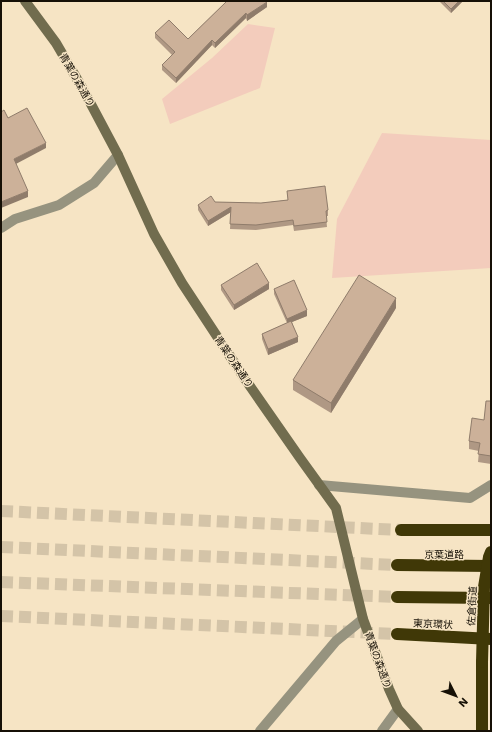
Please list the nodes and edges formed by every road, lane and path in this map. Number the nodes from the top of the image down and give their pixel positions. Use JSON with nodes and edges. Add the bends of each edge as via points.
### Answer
{"nodes":[{"id":1,"x":25,"y":1,"type":"edge"},
{"id":2,"x":118,"y":155,"type":"junction"},
{"id":3,"x":1,"y":228,"type":"edge"},
{"id":4,"x":319,"y":485,"type":"junction"},
{"id":5,"x":491,"y":485,"type":"edge"},
{"id":6,"x":401,"y":530,"type":"tunnel mouth"},
{"id":7,"x":491,"y":530,"type":"edge"},
{"id":8,"x":491,"y":552,"type":"edge"},
{"id":9,"x":397,"y":565,"type":"tunnel mouth"},
{"id":10,"x":491,"y":566,"type":"edge"},
{"id":11,"x":397,"y":597,"type":"tunnel mouth"},
{"id":12,"x":491,"y":598,"type":"edge"},
{"id":13,"x":363,"y":619,"type":"junction"},
{"id":14,"x":397,"y":634,"type":"tunnel mouth"},
{"id":15,"x":491,"y":639,"type":"edge"},
{"id":16,"x":398,"y":709,"type":"junction"},
{"id":17,"x":260,"y":731,"type":"edge"},
{"id":18,"x":382,"y":731,"type":"edge"},
{"id":19,"x":418,"y":731,"type":"edge"},
{"id":20,"x":482,"y":731,"type":"edge"}],
"edges":[{"from":1,"to":2,"type":"street","name":"青葉の森通り","via":[[56,43]]},
{"from":2,"to":3,"type":"street","via":[[94,183],[59,205],[15,219]]},
{"from":2,"to":4,"type":"street","name":"青葉の森通り","via":[[154,234],[182,283]]},
{"from":4,"to":5,"type":"street","via":[[470,498]]},
{"from":4,"to":13,"type":"street","name":"青葉の森通り","via":[[336,508]]},
{"from":6,"to":7,"type":"highway"},
{"from":8,"to":20,"type":"highway","name":"佐倉街道","bridge":true,"via":[[484,587]]},
{"from":9,"to":10,"type":"highway","name":"京葉道路"},
{"from":11,"to":12,"type":"highway"},
{"from":13,"to":16,"type":"street","name":"青葉の森通り"},
{"from":13,"to":17,"type":"street","via":[[336,641]]},
{"from":14,"to":15,"type":"highway","name":"東京環状"},
{"from":16,"to":18,"type":"street"},
{"from":16,"to":19,"type":"street","name":"青葉の森通り"}]}
